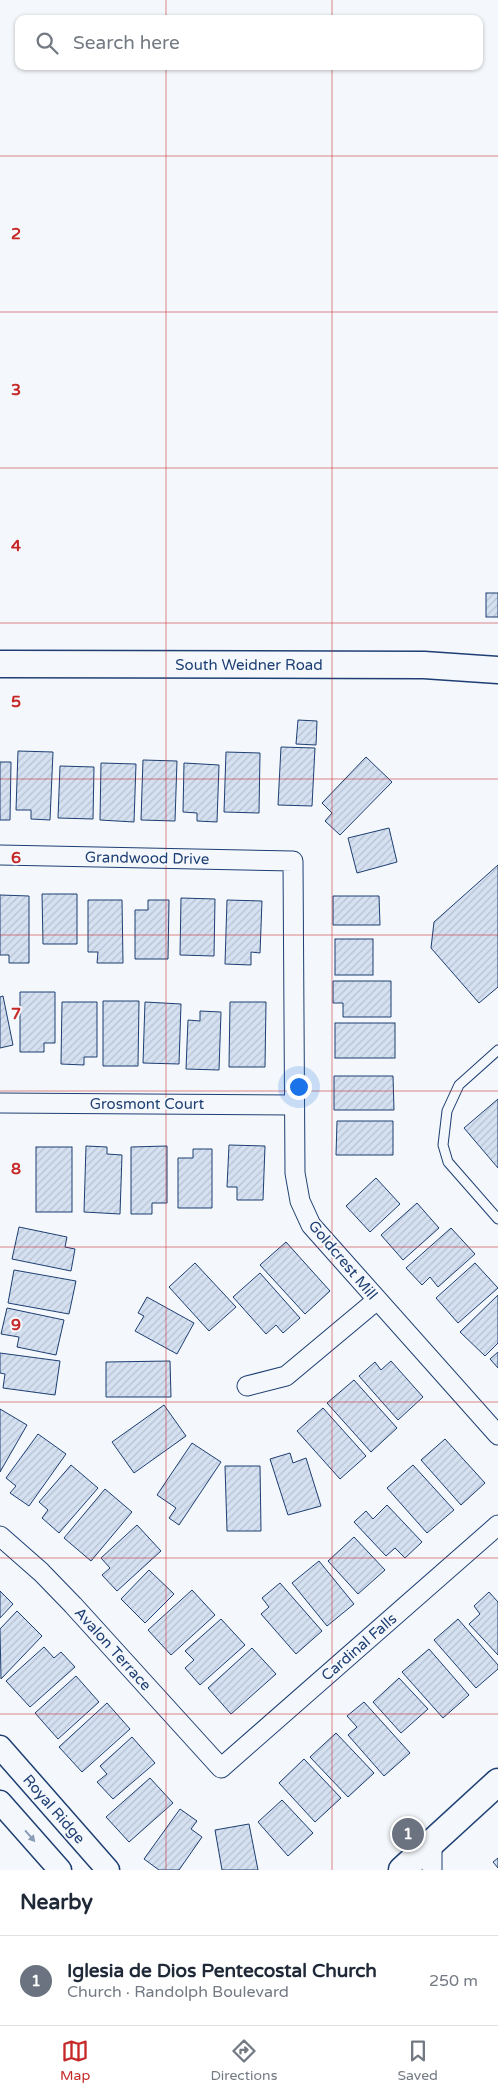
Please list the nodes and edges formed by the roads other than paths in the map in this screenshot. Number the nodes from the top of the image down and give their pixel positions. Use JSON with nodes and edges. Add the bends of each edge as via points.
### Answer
{"nodes":[{"id":1,"x":0,"y":664,"type":"edge"},
{"id":2,"x":498,"y":670,"type":"edge"},
{"id":3,"x":0,"y":855,"type":"edge"},
{"id":4,"x":293,"y":861,"type":"joint"},
{"id":5,"x":498,"y":1050,"type":"edge"},
{"id":6,"x":0,"y":1103,"type":"edge"},
{"id":7,"x":293,"y":1105,"type":"junction"},
{"id":8,"x":498,"y":1219,"type":"edge"},
{"id":9,"x":377,"y":1300,"type":"junction"},
{"id":10,"x":246,"y":1386,"type":"dead end"},
{"id":11,"x":498,"y":1435,"type":"edge"},
{"id":12,"x":498,"y":1525,"type":"edge"},
{"id":13,"x":0,"y":1536,"type":"edge"},
{"id":14,"x":0,"y":1747,"type":"edge"},
{"id":15,"x":221,"y":1768,"type":"joint"},
{"id":16,"x":498,"y":1782,"type":"edge"},
{"id":17,"x":0,"y":1802,"type":"edge"},
{"id":18,"x":432,"y":1843,"type":"junction"},
{"id":19,"x":60,"y":1870,"type":"edge"},
{"id":20,"x":108,"y":1870,"type":"edge"},
{"id":21,"x":402,"y":1870,"type":"edge"},
{"id":22,"x":432,"y":1870,"type":"edge"}],
"edges":[{"from":1,"to":2,"type":"main road","name":"South Weidner Road","via":[[424,665]]},
{"from":3,"to":4,"type":"street","name":"Grandwood Drive"},
{"from":4,"to":7,"type":"street","name":"Goldcrest Mill"},
{"from":5,"to":8,"type":"lane","via":[[459,1085],[447,1112],[443,1145],[448,1162]]},
{"from":6,"to":7,"type":"street","name":"Grosmont Court"},
{"from":7,"to":9,"type":"street","name":"Goldcrest Mill","via":[[295,1173],[305,1215]]},
{"from":9,"to":10,"type":"street","via":[[286,1376]]},
{"from":9,"to":11,"type":"street","name":"Goldcrest Mill"},
{"from":12,"to":15,"type":"street","name":"Cardinal Falls"},
{"from":13,"to":15,"type":"street","name":"Avalon Terrace","via":[[66,1598]]},
{"from":14,"to":20,"type":"street","name":"Royal Ridge"},
{"from":16,"to":18,"type":"main road"},
{"from":17,"to":19,"type":"street","one_way":true},
{"from":18,"to":21,"type":"main road"},
{"from":18,"to":22,"type":"street"}]}
